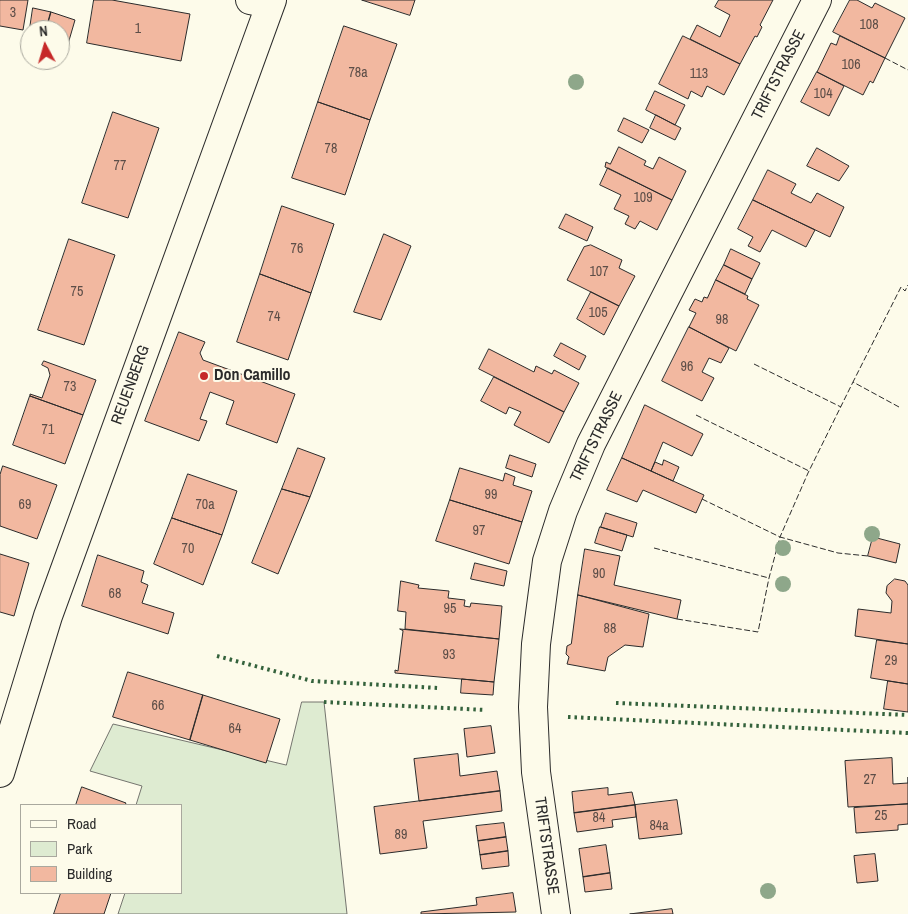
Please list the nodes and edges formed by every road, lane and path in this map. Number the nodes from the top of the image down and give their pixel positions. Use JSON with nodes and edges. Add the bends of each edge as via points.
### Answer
{"nodes":[{"id":1,"x":817,"y":0,"type":"edge"},
{"id":2,"x":264,"y":1,"type":"edge"},
{"id":3,"x":0,"y":773,"type":"edge"},
{"id":4,"x":556,"y":914,"type":"edge"}],
"edges":[{"from":1,"to":4,"type":"street","name":"TRIFTSTRASSE","via":[[591,444],[563,511],[548,561],[536,644],[533,708],[542,826]]},
{"from":2,"to":3,"type":"street","name":"REUENBERG","via":[[48,616]]}]}
